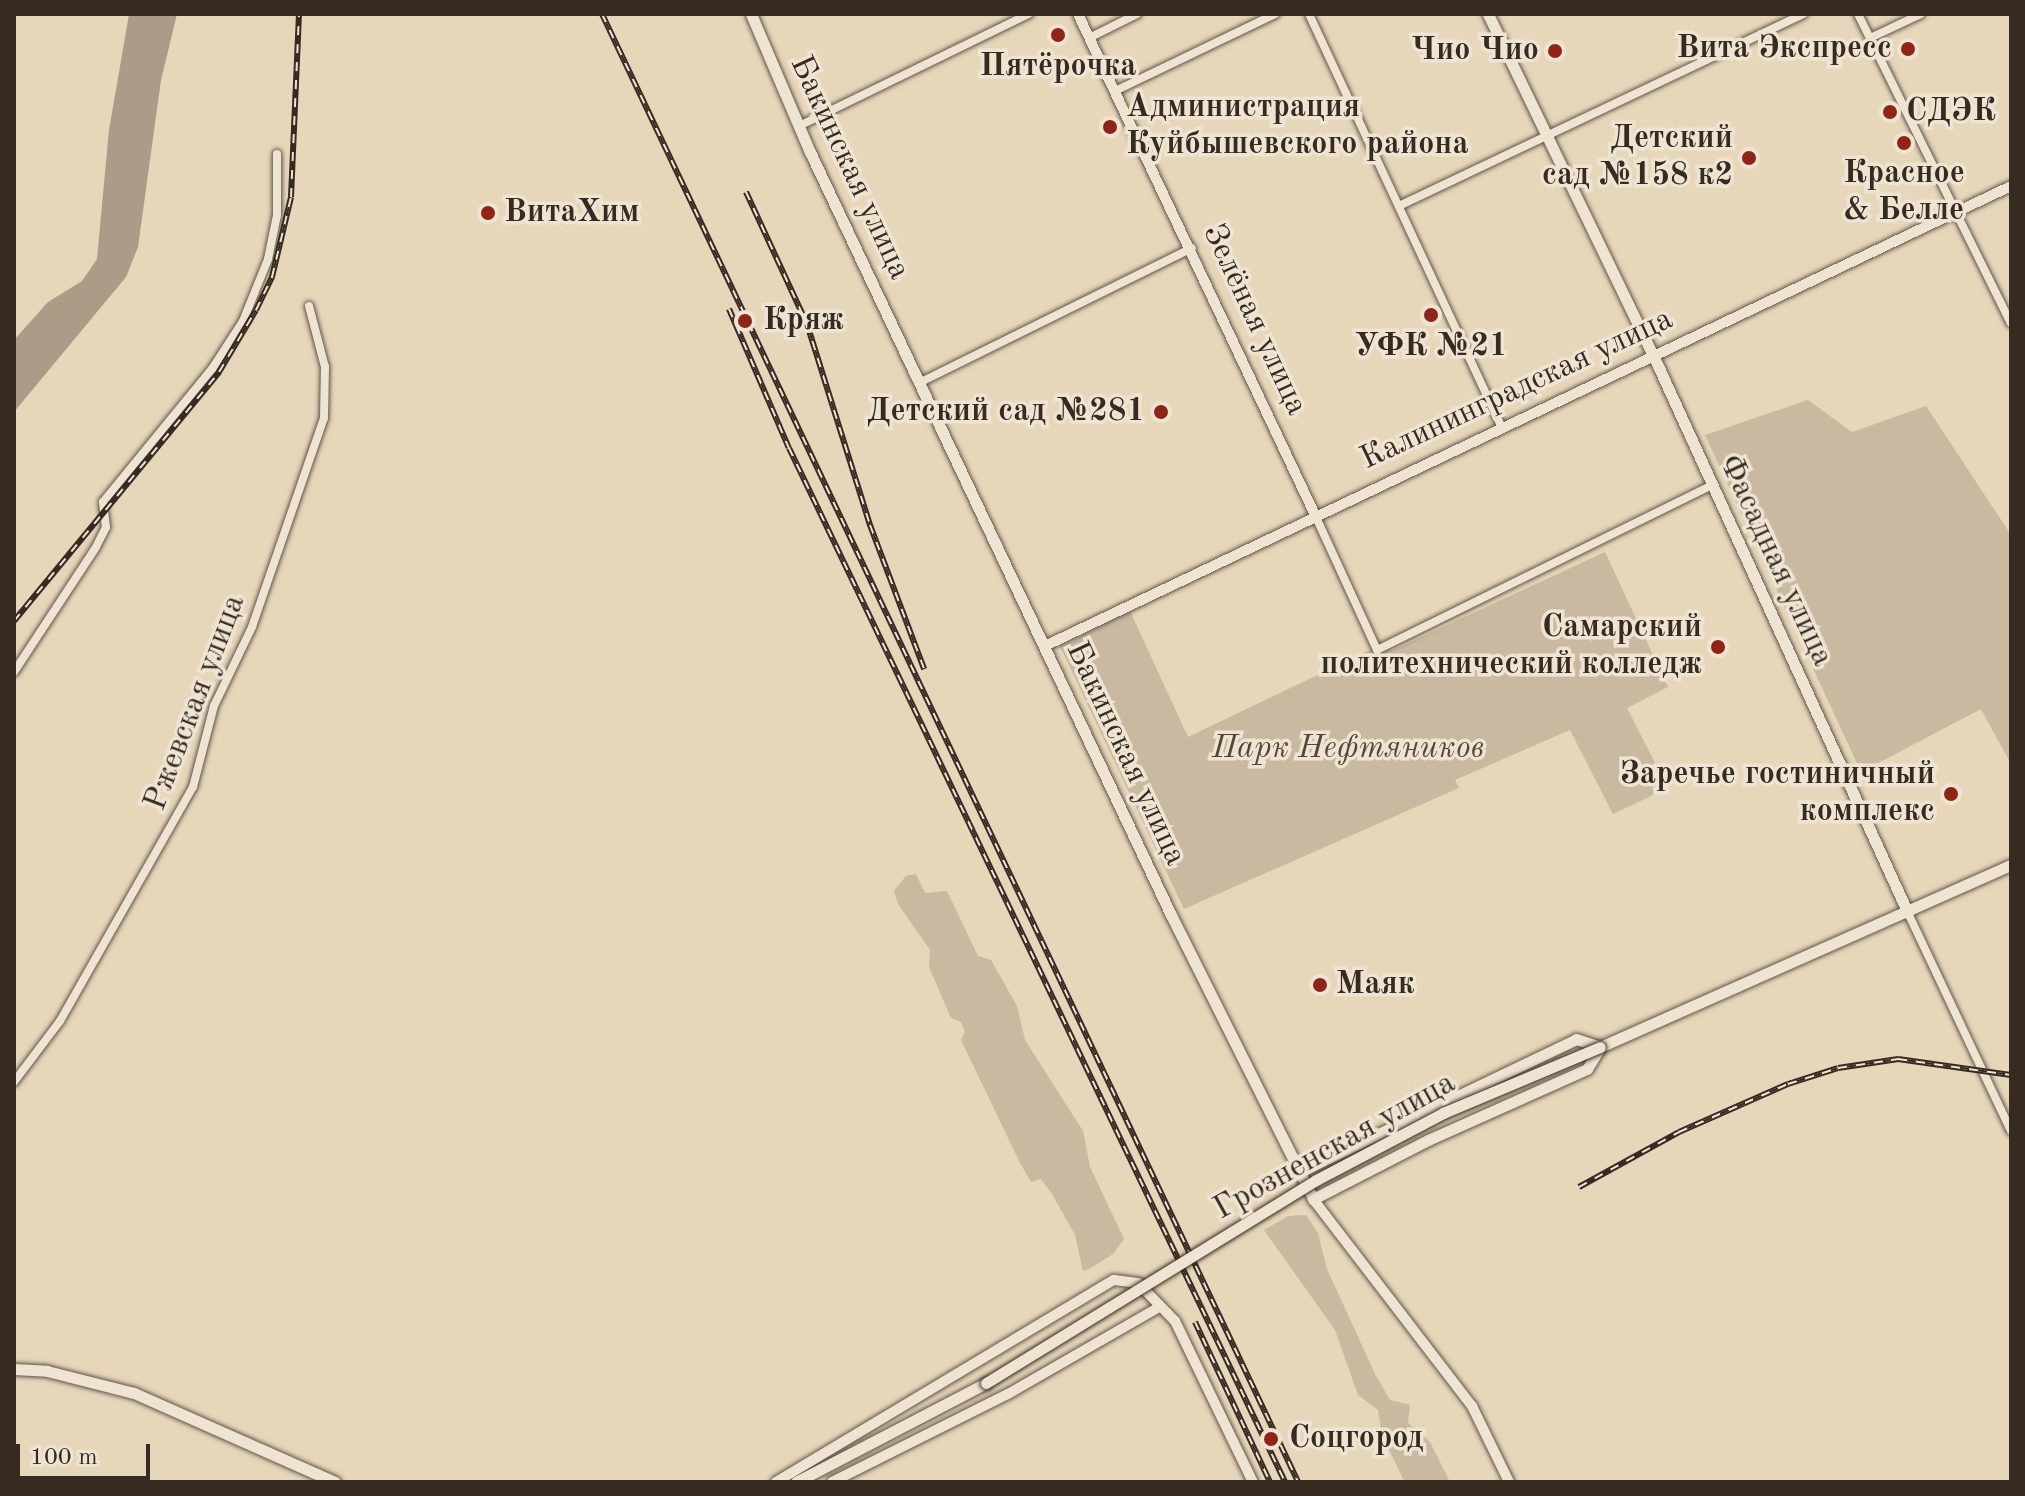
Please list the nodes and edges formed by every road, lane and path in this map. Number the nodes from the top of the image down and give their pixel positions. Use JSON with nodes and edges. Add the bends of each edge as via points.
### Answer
{"nodes":[{"id":1,"x":751,"y":14,"type":"edge"},
{"id":2,"x":1029,"y":14,"type":"edge"},
{"id":3,"x":1078,"y":14,"type":"edge"},
{"id":4,"x":1137,"y":14,"type":"edge"},
{"id":5,"x":1275,"y":14,"type":"edge"},
{"id":6,"x":1309,"y":14,"type":"edge"},
{"id":7,"x":1488,"y":14,"type":"edge"},
{"id":8,"x":1804,"y":14,"type":"edge"},
{"id":9,"x":1858,"y":14,"type":"edge"},
{"id":10,"x":1921,"y":14,"type":"edge"},
{"id":11,"x":1089,"y":38,"type":"junction"},
{"id":12,"x":1870,"y":38,"type":"junction"},
{"id":13,"x":1115,"y":91,"type":"junction"},
{"id":14,"x":799,"y":126,"type":"junction"},
{"id":15,"x":1547,"y":137,"type":"junction"},
{"id":16,"x":277,"y":154,"type":"dead end"},
{"id":17,"x":2011,"y":186,"type":"edge"},
{"id":18,"x":1399,"y":206,"type":"junction"},
{"id":19,"x":1956,"y":213,"type":"junction"},
{"id":20,"x":1192,"y":248,"type":"junction"},
{"id":21,"x":309,"y":306,"type":"dead end"},
{"id":22,"x":2011,"y":323,"type":"edge"},
{"id":23,"x":1652,"y":355,"type":"junction"},
{"id":24,"x":921,"y":382,"type":"junction"},
{"id":25,"x":1502,"y":427,"type":"junction"},
{"id":26,"x":1711,"y":486,"type":"junction"},
{"id":27,"x":1315,"y":515,"type":"junction"},
{"id":28,"x":1047,"y":645,"type":"junction"},
{"id":29,"x":14,"y":672,"type":"edge"},
{"id":30,"x":2011,"y":865,"type":"edge"},
{"id":31,"x":1908,"y":913,"type":"junction"},
{"id":32,"x":1600,"y":1047,"type":"junction"},
{"id":33,"x":14,"y":1082,"type":"edge"},
{"id":34,"x":2011,"y":1131,"type":"edge"},
{"id":35,"x":1299,"y":1172,"type":"junction"},
{"id":36,"x":1363,"y":1173,"type":"junction"},
{"id":37,"x":1313,"y":1199,"type":"junction"},
{"id":38,"x":1159,"y":1307,"type":"junction"},
{"id":39,"x":14,"y":1369,"type":"edge"},
{"id":40,"x":335,"y":1482,"type":"edge"},
{"id":41,"x":776,"y":1482,"type":"edge"},
{"id":42,"x":796,"y":1482,"type":"edge"},
{"id":43,"x":832,"y":1482,"type":"edge"},
{"id":44,"x":1253,"y":1482,"type":"edge"},
{"id":45,"x":1509,"y":1482,"type":"edge"}],
"edges":[{"from":1,"to":14,"type":"main road","name":"Бакинская улица"},
{"from":2,"to":14,"type":"street"},
{"from":3,"to":11,"type":"street","name":"Зелёная улица"},
{"from":4,"to":11,"type":"street"},
{"from":5,"to":13,"type":"street"},
{"from":6,"to":18,"type":"street"},
{"from":7,"to":15,"type":"main road","name":"Фасадная улица"},
{"from":8,"to":15,"type":"street"},
{"from":9,"to":12,"type":"street"},
{"from":10,"to":12,"type":"street"},
{"from":11,"to":13,"type":"street","name":"Зелёная улица"},
{"from":12,"to":19,"type":"street"},
{"from":13,"to":20,"type":"street","name":"Зелёная улица"},
{"from":14,"to":24,"type":"main road","name":"Бакинская улица"},
{"from":15,"to":18,"type":"street"},
{"from":15,"to":23,"type":"main road","name":"Фасадная улица"},
{"from":16,"to":29,"type":"street","via":[[277,215],[268,259],[243,321],[212,369],[103,502],[106,527],[96,547]]},
{"from":17,"to":19,"type":"street","name":"Калининградская улица"},
{"from":18,"to":25,"type":"street"},
{"from":19,"to":22,"type":"street"},
{"from":19,"to":23,"type":"street","name":"Калининградская улица"},
{"from":20,"to":24,"type":"street"},
{"from":20,"to":27,"type":"street","name":"Зелёная улица"},
{"from":21,"to":33,"type":"street","name":"Ржевская улица","via":[[325,367],[324,418],[252,627],[214,706],[193,787],[60,1021]]},
{"from":23,"to":25,"type":"street","name":"Калининградская улица"},
{"from":23,"to":26,"type":"main road","name":"Фасадная улица"},
{"from":24,"to":28,"type":"main road","name":"Бакинская улица"},
{"from":25,"to":27,"type":"street","name":"Калининградская улица"},
{"from":26,"to":27,"type":"street","name":"Зелёная улица","via":[[1377,650]]},
{"from":26,"to":31,"type":"main road","name":"Фасадная улица"},
{"from":27,"to":28,"type":"street","name":"Калининградская улица"},
{"from":28,"to":35,"type":"main road","name":"Бакинская улица","via":[[1178,929]]},
{"from":30,"to":31,"type":"main road","name":"Грозненская улица"},
{"from":31,"to":32,"type":"main road","name":"Грозненская улица"},
{"from":31,"to":34,"type":"street","name":"Фасадная улица"},
{"from":32,"to":35,"type":"main road","via":[[1576,1039]]},
{"from":32,"to":36,"type":"main road","via":[[1587,1069]]},
{"from":32,"to":42,"type":"main road","name":"Грозненская улица","bridge":true,"via":[[1443,1113],[1316,1180],[986,1383]]},
{"from":35,"to":36,"type":"main road"},
{"from":35,"to":37,"type":"main road","name":"Бакинская улица"},
{"from":36,"to":37,"type":"main road"},
{"from":37,"to":45,"type":"street","name":"Бакинская улица","via":[[1472,1406]]},
{"from":38,"to":41,"type":"street","via":[[1138,1283],[1105,1282],[1037,1330]]},
{"from":38,"to":43,"type":"street","via":[[1008,1394]]},
{"from":38,"to":44,"type":"street","via":[[1175,1321]]},
{"from":39,"to":40,"type":"main road","via":[[47,1371],[134,1393]]}]}
